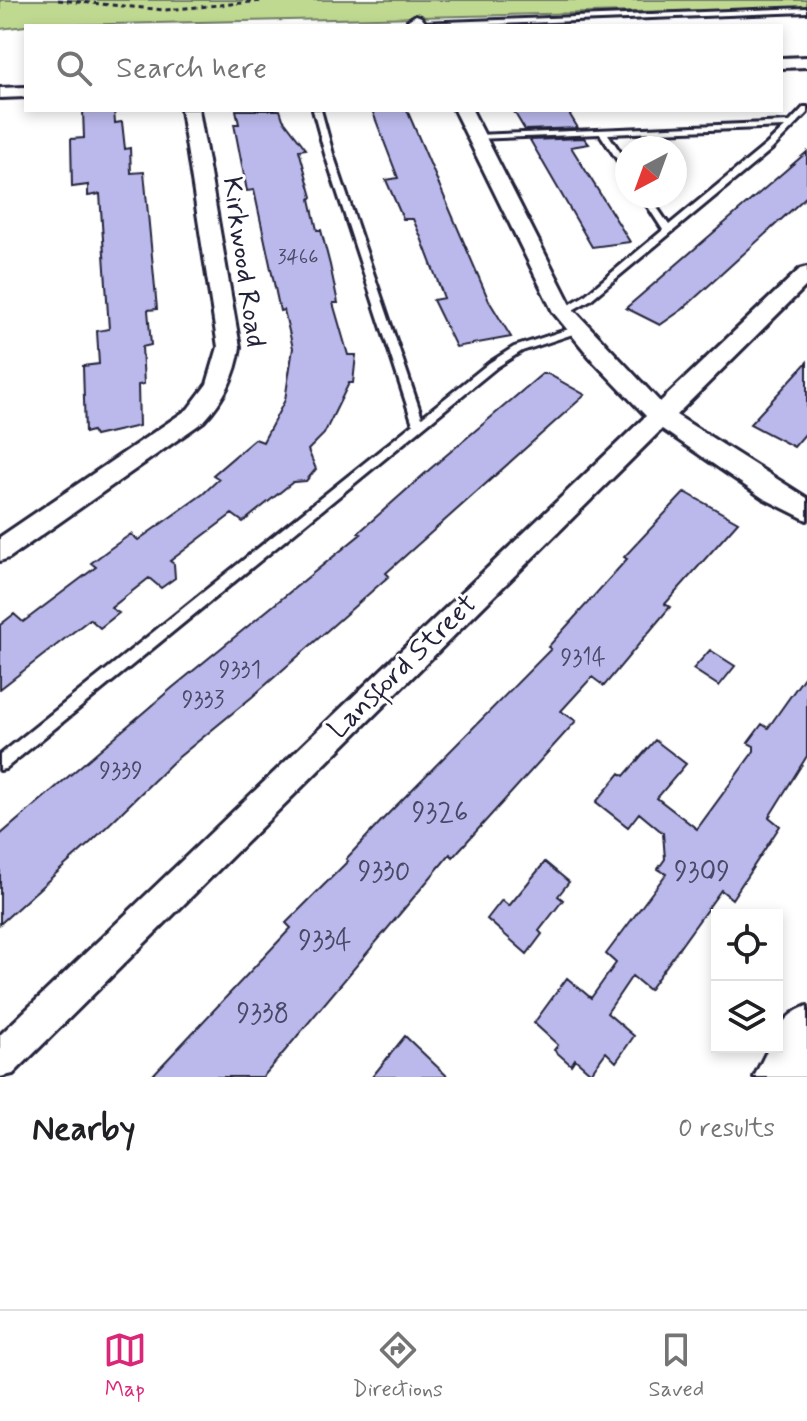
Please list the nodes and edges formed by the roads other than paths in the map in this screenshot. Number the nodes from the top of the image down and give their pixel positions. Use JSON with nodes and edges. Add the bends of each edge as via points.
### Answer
{"nodes":[{"id":1,"x":807,"y":10,"type":"edge"},
{"id":2,"x":419,"y":24,"type":"edge"},
{"id":3,"x":807,"y":62,"type":"edge"},
{"id":4,"x":783,"y":63,"type":"edge"},
{"id":5,"x":24,"y":92,"type":"edge"},
{"id":6,"x":0,"y":93,"type":"edge"},
{"id":7,"x":807,"y":109,"type":"edge"},
{"id":8,"x":190,"y":112,"type":"edge"},
{"id":9,"x":318,"y":112,"type":"edge"},
{"id":10,"x":464,"y":112,"type":"edge"},
{"id":11,"x":793,"y":124,"type":"junction"},
{"id":12,"x":602,"y":131,"type":"junction"},
{"id":13,"x":476,"y":137,"type":"junction"},
{"id":14,"x":615,"y":150,"type":"edge"},
{"id":15,"x":653,"y":208,"type":"edge"},
{"id":16,"x":668,"y":230,"type":"junction"},
{"id":17,"x":807,"y":273,"type":"edge"},
{"id":18,"x":571,"y":320,"type":"junction"},
{"id":19,"x":660,"y":416,"type":"junction"},
{"id":20,"x":419,"y":424,"type":"junction"},
{"id":21,"x":804,"y":503,"type":"edge"},
{"id":22,"x":0,"y":551,"type":"edge"},
{"id":23,"x":0,"y":764,"type":"edge"},
{"id":24,"x":807,"y":1031,"type":"edge"},
{"id":25,"x":0,"y":1061,"type":"edge"},
{"id":26,"x":780,"y":1077,"type":"edge"}],
"edges":[{"from":1,"to":2,"type":"lane"},
{"from":3,"to":4,"type":"street"},
{"from":5,"to":6,"type":"street"},
{"from":7,"to":11,"type":"lane"},
{"from":8,"to":22,"type":"street","name":"Kirkwood Road","via":[[229,347],[225,372],[215,395],[196,415]]},
{"from":9,"to":20,"type":"lane"},
{"from":10,"to":13,"type":"street"},
{"from":11,"to":12,"type":"lane"},
{"from":11,"to":16,"type":"lane"},
{"from":12,"to":13,"type":"lane"},
{"from":12,"to":14,"type":"lane"},
{"from":13,"to":18,"type":"street"},
{"from":15,"to":16,"type":"lane"},
{"from":16,"to":18,"type":"lane","via":[[587,298]]},
{"from":17,"to":19,"type":"street","name":"Lansford Street"},
{"from":18,"to":19,"type":"street"},
{"from":18,"to":20,"type":"lane","via":[[493,365]]},
{"from":19,"to":21,"type":"street"},
{"from":19,"to":25,"type":"street","name":"Lansford Street"},
{"from":20,"to":23,"type":"lane"},
{"from":24,"to":26,"type":"main road"}]}
